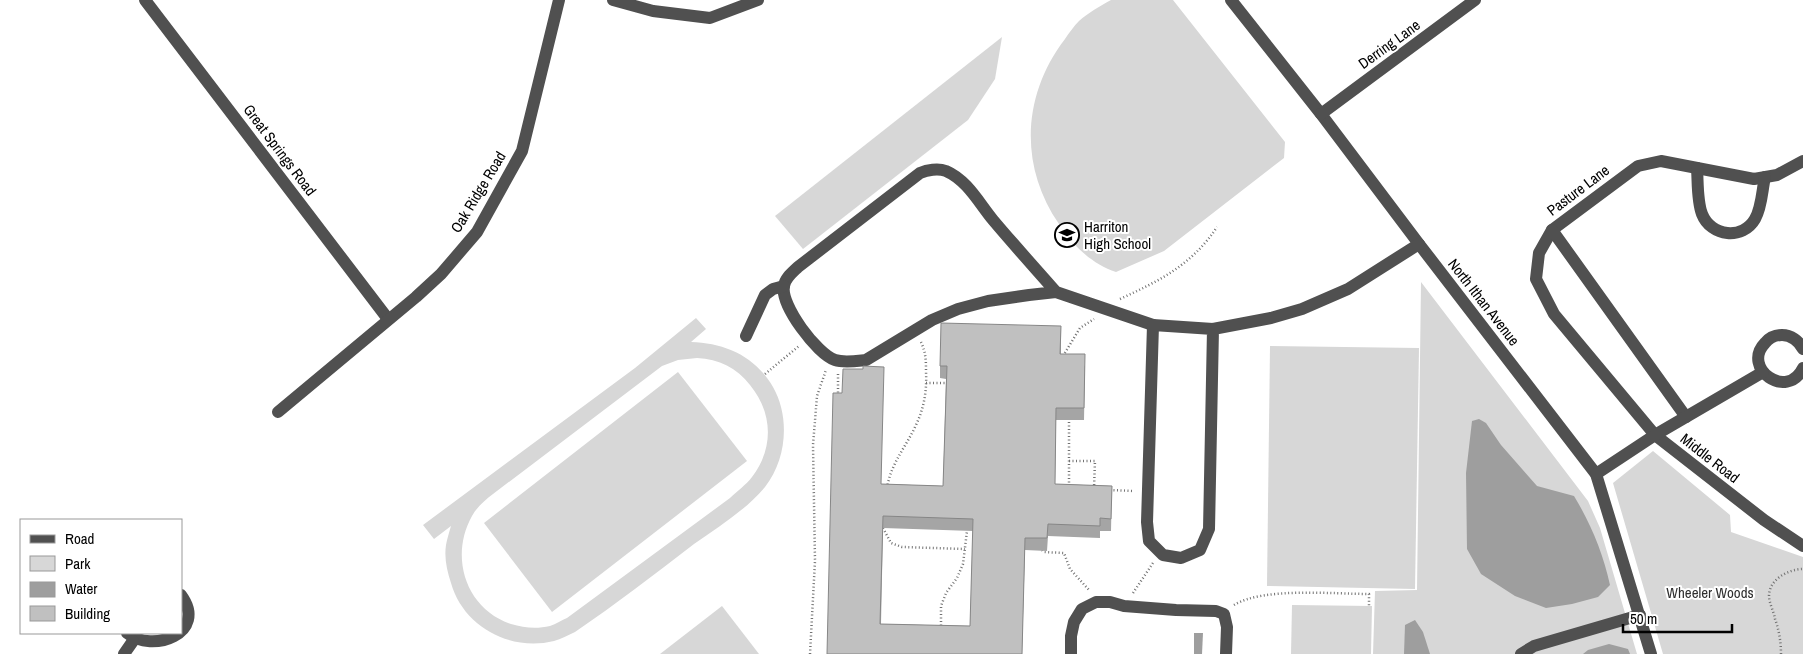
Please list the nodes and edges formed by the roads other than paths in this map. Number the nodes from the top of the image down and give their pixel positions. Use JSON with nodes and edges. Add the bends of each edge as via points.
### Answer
{"nodes":[{"id":1,"x":145,"y":0,"type":"edge"},
{"id":2,"x":559,"y":0,"type":"edge"},
{"id":3,"x":613,"y":0,"type":"edge"},
{"id":4,"x":758,"y":0,"type":"edge"},
{"id":5,"x":1231,"y":0,"type":"edge"},
{"id":6,"x":1475,"y":0,"type":"edge"},
{"id":7,"x":1321,"y":114,"type":"junction"},
{"id":8,"x":1803,"y":161,"type":"edge"},
{"id":9,"x":1697,"y":168,"type":"junction"},
{"id":10,"x":1765,"y":177,"type":"junction"},
{"id":11,"x":1552,"y":230,"type":"junction"},
{"id":12,"x":1419,"y":244,"type":"junction"},
{"id":13,"x":784,"y":286,"type":"junction"},
{"id":14,"x":1056,"y":292,"type":"junction"},
{"id":15,"x":388,"y":319,"type":"junction"},
{"id":16,"x":1153,"y":325,"type":"junction"},
{"id":17,"x":1213,"y":329,"type":"junction"},
{"id":18,"x":746,"y":336,"type":"dead end"},
{"id":19,"x":1803,"y":349,"type":"edge"},
{"id":20,"x":1803,"y":368,"type":"edge"},
{"id":21,"x":1763,"y":372,"type":"junction"},
{"id":22,"x":278,"y":412,"type":"dead end"},
{"id":23,"x":1686,"y":416,"type":"junction"},
{"id":24,"x":1654,"y":435,"type":"junction"},
{"id":25,"x":1596,"y":474,"type":"junction"},
{"id":26,"x":1803,"y":546,"type":"edge"},
{"id":27,"x":182,"y":598,"type":"edge"},
{"id":28,"x":1640,"y":615,"type":"junction"},
{"id":29,"x":130,"y":637,"type":"edge"},
{"id":30,"x":124,"y":654,"type":"edge"},
{"id":31,"x":1071,"y":654,"type":"edge"},
{"id":32,"x":1226,"y":654,"type":"edge"},
{"id":33,"x":1521,"y":654,"type":"edge"},
{"id":34,"x":1651,"y":654,"type":"edge"}],
"edges":[{"from":1,"to":15,"type":"street","name":"Great Springs Road"},
{"from":2,"to":15,"type":"street","name":"Oak Ridge Road","via":[[522,151],[477,232],[441,274]]},
{"from":3,"to":4,"type":"street","via":[[653,12],[710,18]]},
{"from":5,"to":7,"type":"street","name":"North Ithan Avenue"},
{"from":6,"to":7,"type":"street","name":"Derring Lane"},
{"from":7,"to":12,"type":"street","name":"North Ithan Avenue"},
{"from":8,"to":10,"type":"street","name":"Pasture Lane","via":[[1777,176]]},
{"from":9,"to":10,"type":"street","name":"Pasture Lane","via":[[1754,179]]},
{"from":9,"to":10,"type":"street","via":[[1702,214],[1713,229],[1722,233],[1732,234],[1750,226],[1756,218]]},
{"from":9,"to":11,"type":"street","name":"Pasture Lane","via":[[1661,161],[1638,166]]},
{"from":11,"to":23,"type":"street"},
{"from":11,"to":24,"type":"street","name":"Pasture Lane","via":[[1539,253],[1536,279],[1554,314]]},
{"from":12,"to":17,"type":"street","via":[[1348,289],[1302,309]]},
{"from":12,"to":25,"type":"street","name":"North Ithan Avenue"},
{"from":13,"to":14,"type":"street","via":[[789,309],[810,339],[834,360],[856,362],[874,356],[932,320],[958,309],[988,301]]},
{"from":13,"to":14,"type":"street","via":[[798,267],[920,173],[935,170],[944,171],[964,184]]},
{"from":13,"to":18,"type":"street","via":[[766,295]]},
{"from":14,"to":16,"type":"street"},
{"from":15,"to":22,"type":"street","name":"Oak Ridge Road"},
{"from":16,"to":17,"type":"street"},
{"from":16,"to":17,"type":"street","via":[[1149,541],[1163,555],[1181,558],[1200,550],[1210,529]]},
{"from":19,"to":21,"type":"street","via":[[1796,339],[1789,336],[1768,339],[1759,351],[1759,365]]},
{"from":20,"to":21,"type":"street","via":[[1796,378],[1782,382]]},
{"from":21,"to":23,"type":"street"},
{"from":23,"to":24,"type":"street"},
{"from":24,"to":25,"type":"street"},
{"from":24,"to":26,"type":"street","name":"Middle Road"},
{"from":25,"to":28,"type":"street","name":"North Ithan Avenue"},
{"from":27,"to":29,"type":"street","via":[[188,607],[189,618],[187,628],[173,644],[153,649],[142,647]]},
{"from":28,"to":33,"type":"street","via":[[1534,646]]},
{"from":28,"to":34,"type":"street","name":"North Ithan Avenue"},
{"from":29,"to":30,"type":"street"},
{"from":31,"to":32,"type":"street","via":[[1074,622],[1082,609],[1096,602],[1110,602],[1124,606],[1224,614]]}]}
